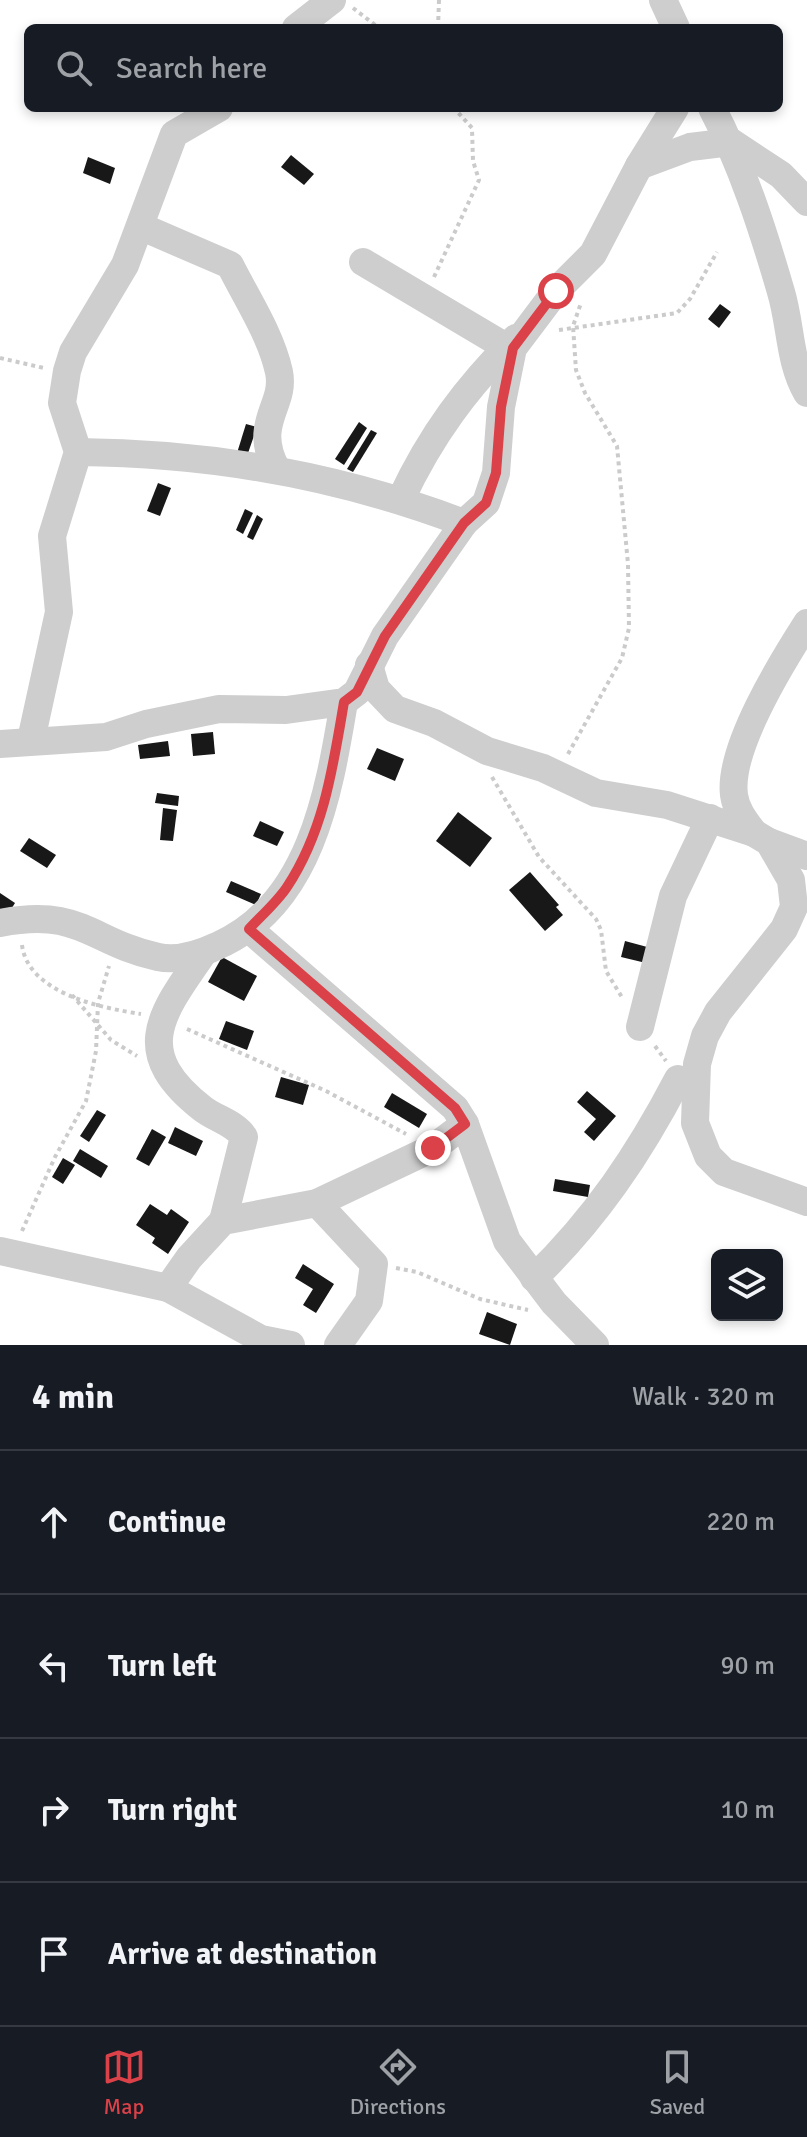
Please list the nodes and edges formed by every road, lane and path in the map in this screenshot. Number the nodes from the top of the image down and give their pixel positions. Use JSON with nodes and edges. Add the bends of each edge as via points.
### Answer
{"nodes":[{"id":1,"x":439,"y":0,"type":"edge"},
{"id":2,"x":663,"y":0,"type":"edge"},
{"id":3,"x":341,"y":3,"type":"edge"},
{"id":4,"x":303,"y":24,"type":"edge"},
{"id":5,"x":373,"y":24,"type":"edge"},
{"id":6,"x":438,"y":24,"type":"edge"},
{"id":7,"x":674,"y":24,"type":"edge"},
{"id":8,"x":212,"y":112,"type":"edge"},
{"id":9,"x":458,"y":112,"type":"edge"},
{"id":10,"x":673,"y":112,"type":"edge"},
{"id":11,"x":714,"y":112,"type":"edge"},
{"id":12,"x":731,"y":142,"type":"junction"},
{"id":13,"x":639,"y":166,"type":"junction"},
{"id":14,"x":807,"y":202,"type":"edge"},
{"id":15,"x":142,"y":227,"type":"junction"},
{"id":16,"x":717,"y":252,"type":"dead end"},
{"id":17,"x":363,"y":262,"type":"dead end"},
{"id":18,"x":583,"y":292,"type":"dead end"},
{"id":19,"x":424,"y":297,"type":"junction"},
{"id":20,"x":573,"y":326,"type":"junction"},
{"id":21,"x":515,"y":338,"type":"junction"},
{"id":22,"x":0,"y":358,"type":"edge"},
{"id":23,"x":67,"y":371,"type":"junction"},
{"id":24,"x":807,"y":393,"type":"edge"},
{"id":25,"x":78,"y":452,"type":"junction"},
{"id":26,"x":276,"y":468,"type":"junction"},
{"id":27,"x":401,"y":499,"type":"junction"},
{"id":28,"x":464,"y":523,"type":"junction"},
{"id":29,"x":807,"y":623,"type":"edge"},
{"id":30,"x":369,"y":665,"type":"junction"},
{"id":31,"x":344,"y":702,"type":"junction"},
{"id":32,"x":31,"y":740,"type":"junction"},
{"id":33,"x":0,"y":744,"type":"edge"},
{"id":34,"x":487,"y":751,"type":"junction"},
{"id":35,"x":564,"y":781,"type":"junction"},
{"id":36,"x":710,"y":818,"type":"junction"},
{"id":37,"x":761,"y":838,"type":"junction"},
{"id":38,"x":807,"y":856,"type":"edge"},
{"id":39,"x":9,"y":921,"type":"edge"},
{"id":40,"x":249,"y":929,"type":"junction"},
{"id":41,"x":115,"y":940,"type":"junction"},
{"id":42,"x":204,"y":952,"type":"junction"},
{"id":43,"x":72,"y":995,"type":"junction"},
{"id":44,"x":98,"y":1003,"type":"junction"},
{"id":45,"x":162,"y":1017,"type":"junction"},
{"id":46,"x":97,"y":1026,"type":"junction"},
{"id":47,"x":640,"y":1027,"type":"junction"},
{"id":48,"x":162,"y":1066,"type":"junction"},
{"id":49,"x":678,"y":1079,"type":"joint"},
{"id":50,"x":465,"y":1124,"type":"junction"},
{"id":51,"x":433,"y":1148,"type":"junction"},
{"id":52,"x":807,"y":1202,"type":"edge"},
{"id":53,"x":317,"y":1203,"type":"junction"},
{"id":54,"x":223,"y":1221,"type":"junction"},
{"id":55,"x":3,"y":1252,"type":"edge"},
{"id":56,"x":374,"y":1264,"type":"junction"},
{"id":57,"x":534,"y":1278,"type":"junction"},
{"id":58,"x":168,"y":1288,"type":"junction"},
{"id":59,"x":533,"y":1312,"type":"dead end"},
{"id":60,"x":348,"y":1342,"type":"edge"},
{"id":61,"x":291,"y":1345,"type":"edge"},
{"id":62,"x":595,"y":1345,"type":"edge"}],
"edges":[{"from":1,"to":6,"type":"path"},
{"from":2,"to":7,"type":"street"},
{"from":3,"to":4,"type":"street"},
{"from":3,"to":5,"type":"path"},
{"from":8,"to":15,"type":"street","via":[[174,134]]},
{"from":9,"to":19,"type":"path","via":[[472,128],[479,180]]},
{"from":10,"to":13,"type":"street"},
{"from":11,"to":12,"type":"street"},
{"from":12,"to":13,"type":"street","via":[[690,147]]},
{"from":12,"to":14,"type":"street","via":[[781,175]]},
{"from":12,"to":24,"type":"street","via":[[782,295],[792,351]]},
{"from":13,"to":21,"type":"street","via":[[593,254]]},
{"from":15,"to":23,"type":"street"},
{"from":15,"to":26,"type":"street","via":[[230,265],[279,374],[266,425]]},
{"from":16,"to":20,"type":"path","via":[[677,313]]},
{"from":17,"to":19,"type":"street"},
{"from":18,"to":20,"type":"path"},
{"from":19,"to":21,"type":"street"},
{"from":20,"to":35,"type":"path","via":[[576,370],[617,446],[630,613],[622,658],[567,756]]},
{"from":21,"to":27,"type":"street","via":[[426,446]]},
{"from":21,"to":28,"type":"street","via":[[501,407],[496,473],[486,503]]},
{"from":22,"to":23,"type":"path"},
{"from":23,"to":25,"type":"street","via":[[62,403]]},
{"from":25,"to":26,"type":"street","via":[[150,452]]},
{"from":25,"to":32,"type":"street","via":[[52,536],[59,612]]},
{"from":26,"to":27,"type":"street"},
{"from":27,"to":28,"type":"street"},
{"from":28,"to":30,"type":"street"},
{"from":29,"to":37,"type":"street","via":[[755,715],[734,777],[737,806]]},
{"from":30,"to":31,"type":"street","via":[[357,692]]},
{"from":30,"to":34,"type":"street","via":[[376,689],[395,709]]},
{"from":31,"to":32,"type":"street","via":[[286,710],[219,709],[106,737]]},
{"from":31,"to":40,"type":"street","via":[[314,838],[286,889]]},
{"from":32,"to":33,"type":"street"},
{"from":34,"to":35,"type":"street","via":[[543,768]]},
{"from":34,"to":47,"type":"path","via":[[491,774],[539,857],[596,919],[606,971]]},
{"from":35,"to":36,"type":"street"},
{"from":36,"to":37,"type":"street"},
{"from":36,"to":47,"type":"street","via":[[673,896]]},
{"from":37,"to":38,"type":"street"},
{"from":37,"to":52,"type":"street","via":[[791,880],[794,907],[784,929],[705,1036],[697,1064],[695,1123],[708,1156],[724,1172]]},
{"from":39,"to":41,"type":"street","via":[[50,917]]},
{"from":39,"to":43,"type":"path","via":[[32,971]]},
{"from":40,"to":42,"type":"street"},
{"from":40,"to":50,"type":"street","via":[[455,1108]]},
{"from":41,"to":42,"type":"street","via":[[162,958]]},
{"from":41,"to":44,"type":"path"},
{"from":42,"to":45,"type":"street"},
{"from":43,"to":44,"type":"path"},
{"from":43,"to":46,"type":"path"},
{"from":44,"to":45,"type":"path"},
{"from":44,"to":46,"type":"path"},
{"from":45,"to":48,"type":"street"},
{"from":45,"to":51,"type":"path","via":[[326,1091]]},
{"from":46,"to":48,"type":"path","via":[[126,1051]]},
{"from":46,"to":55,"type":"path","via":[[86,1101],[21,1234]]},
{"from":47,"to":49,"type":"path"},
{"from":48,"to":54,"type":"street","via":[[186,1095],[244,1137]]},
{"from":49,"to":57,"type":"street","via":[[607,1197]]},
{"from":50,"to":51,"type":"street"},
{"from":50,"to":57,"type":"street","via":[[501,1228]]},
{"from":51,"to":53,"type":"street"},
{"from":53,"to":54,"type":"street"},
{"from":53,"to":56,"type":"street"},
{"from":54,"to":58,"type":"street"},
{"from":55,"to":58,"type":"street"},
{"from":56,"to":59,"type":"path","via":[[417,1272],[480,1299]]},
{"from":56,"to":60,"type":"street","via":[[369,1301]]},
{"from":57,"to":62,"type":"street"},
{"from":58,"to":61,"type":"street","via":[[261,1339]]}]}
